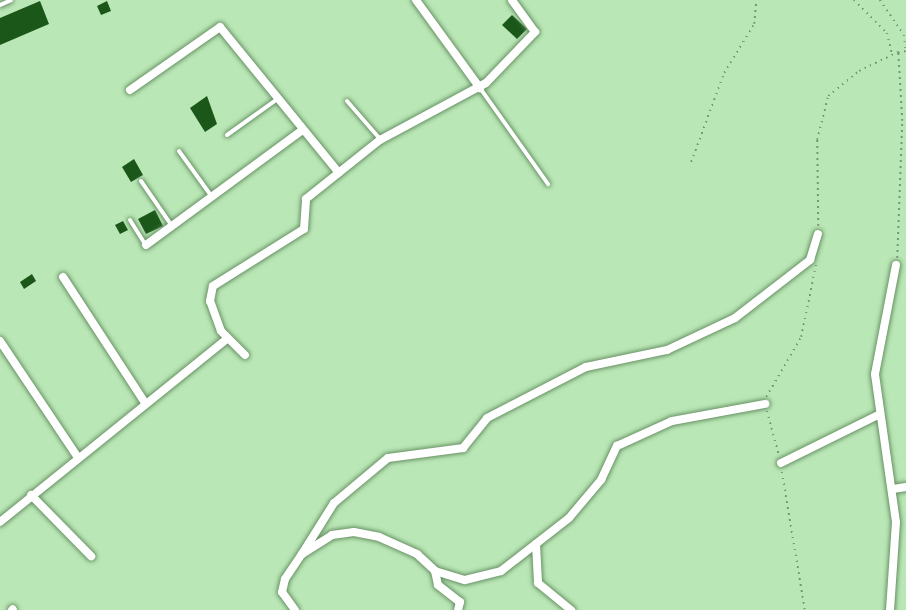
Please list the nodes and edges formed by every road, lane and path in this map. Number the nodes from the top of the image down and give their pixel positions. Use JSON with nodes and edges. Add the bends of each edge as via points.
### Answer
{"nodes":[{"id":1,"x":11,"y":0,"type":"edge"},
{"id":2,"x":416,"y":0,"type":"edge"},
{"id":3,"x":512,"y":0,"type":"edge"},
{"id":4,"x":756,"y":0,"type":"edge"},
{"id":5,"x":854,"y":0,"type":"edge"},
{"id":6,"x":880,"y":0,"type":"edge"},
{"id":7,"x":0,"y":5,"type":"edge"},
{"id":8,"x":906,"y":51,"type":"edge"},
{"id":9,"x":898,"y":52,"type":"junction"},
{"id":10,"x":892,"y":54,"type":"junction"},
{"id":11,"x":480,"y":88,"type":"junction"},
{"id":12,"x":906,"y":89,"type":"edge"},
{"id":13,"x":130,"y":90,"type":"dead end"},
{"id":14,"x":902,"y":90,"type":"junction"},
{"id":15,"x":276,"y":100,"type":"junction"},
{"id":16,"x":347,"y":101,"type":"dead end"},
{"id":17,"x":301,"y":131,"type":"junction"},
{"id":18,"x":227,"y":135,"type":"dead end"},
{"id":19,"x":380,"y":140,"type":"junction"},
{"id":20,"x":180,"y":151,"type":"dead end"},
{"id":21,"x":691,"y":162,"type":"dead end"},
{"id":22,"x":339,"y":173,"type":"junction"},
{"id":23,"x":141,"y":181,"type":"dead end"},
{"id":24,"x":548,"y":184,"type":"dead end"},
{"id":25,"x":213,"y":198,"type":"junction"},
{"id":26,"x":130,"y":220,"type":"dead end"},
{"id":27,"x":172,"y":226,"type":"junction"},
{"id":28,"x":818,"y":234,"type":"joint"},
{"id":29,"x":146,"y":245,"type":"joint"},
{"id":30,"x":817,"y":254,"type":"dead end"},
{"id":31,"x":896,"y":265,"type":"joint"},
{"id":32,"x":63,"y":277,"type":"dead end"},
{"id":33,"x":227,"y":339,"type":"junction"},
{"id":34,"x":0,"y":341,"type":"edge"},
{"id":35,"x":245,"y":355,"type":"dead end"},
{"id":36,"x":145,"y":403,"type":"junction"},
{"id":37,"x":765,"y":404,"type":"junction"},
{"id":38,"x":880,"y":414,"type":"junction"},
{"id":39,"x":77,"y":456,"type":"junction"},
{"id":40,"x":781,"y":463,"type":"junction"},
{"id":41,"x":906,"y":487,"type":"edge"},
{"id":42,"x":893,"y":489,"type":"junction"},
{"id":43,"x":31,"y":495,"type":"junction"},
{"id":44,"x":0,"y":508,"type":"edge"},
{"id":45,"x":7,"y":516,"type":"junction"},
{"id":46,"x":906,"y":521,"type":"edge"},
{"id":47,"x":0,"y":522,"type":"edge"},
{"id":48,"x":896,"y":522,"type":"junction"},
{"id":49,"x":536,"y":544,"type":"junction"},
{"id":50,"x":302,"y":554,"type":"junction"},
{"id":51,"x":91,"y":556,"type":"dead end"},
{"id":52,"x":435,"y":571,"type":"junction"},
{"id":53,"x":295,"y":610,"type":"edge"},
{"id":54,"x":458,"y":610,"type":"edge"},
{"id":55,"x":571,"y":610,"type":"edge"},
{"id":56,"x":805,"y":610,"type":"edge"},
{"id":57,"x":890,"y":610,"type":"edge"}],
"edges":[{"from":1,"to":7,"type":"lane"},
{"from":2,"to":11,"type":"street"},
{"from":3,"to":11,"type":"street","via":[[535,32]]},
{"from":4,"to":21,"type":"path","via":[[754,24],[724,73]]},
{"from":5,"to":10,"type":"path","via":[[887,33]]},
{"from":6,"to":8,"type":"path","via":[[903,35]]},
{"from":8,"to":9,"type":"path"},
{"from":9,"to":10,"type":"path"},
{"from":9,"to":14,"type":"path"},
{"from":10,"to":28,"type":"path","via":[[828,96],[817,140]]},
{"from":11,"to":19,"type":"street"},
{"from":11,"to":24,"type":"lane"},
{"from":12,"to":14,"type":"path"},
{"from":13,"to":15,"type":"street","via":[[220,27]]},
{"from":14,"to":31,"type":"path"},
{"from":15,"to":17,"type":"street"},
{"from":15,"to":18,"type":"lane"},
{"from":16,"to":19,"type":"lane"},
{"from":17,"to":22,"type":"street"},
{"from":17,"to":25,"type":"street"},
{"from":19,"to":22,"type":"street"},
{"from":20,"to":25,"type":"lane"},
{"from":22,"to":33,"type":"street","via":[[306,200],[304,229],[213,286],[212,310]]},
{"from":23,"to":27,"type":"lane"},
{"from":25,"to":27,"type":"street"},
{"from":26,"to":29,"type":"lane"},
{"from":27,"to":29,"type":"street"},
{"from":28,"to":50,"type":"street","via":[[810,260],[735,318],[667,350],[603,359],[586,367],[506,413],[486,418],[463,448],[388,458],[334,503]]},
{"from":30,"to":37,"type":"path","via":[[801,337],[776,374]]},
{"from":31,"to":38,"type":"street","via":[[875,374]]},
{"from":32,"to":36,"type":"street"},
{"from":33,"to":35,"type":"street"},
{"from":33,"to":36,"type":"street"},
{"from":34,"to":39,"type":"street"},
{"from":36,"to":39,"type":"street"},
{"from":37,"to":40,"type":"path"},
{"from":37,"to":49,"type":"street","via":[[672,421],[616,446],[595,488]]},
{"from":38,"to":40,"type":"street"},
{"from":38,"to":42,"type":"street"},
{"from":39,"to":43,"type":"street"},
{"from":40,"to":56,"type":"path"},
{"from":41,"to":42,"type":"street"},
{"from":42,"to":48,"type":"street"},
{"from":43,"to":45,"type":"street"},
{"from":43,"to":51,"type":"street"},
{"from":44,"to":45,"type":"street"},
{"from":45,"to":47,"type":"street"},
{"from":46,"to":48,"type":"street"},
{"from":48,"to":57,"type":"street"},
{"from":49,"to":52,"type":"street","via":[[501,571],[465,580]]},
{"from":49,"to":55,"type":"street","via":[[538,583]]},
{"from":50,"to":52,"type":"street","via":[[332,535],[354,532],[405,547]]},
{"from":50,"to":53,"type":"street","via":[[282,585]]},
{"from":52,"to":54,"type":"street","via":[[438,585],[460,602]]}]}
